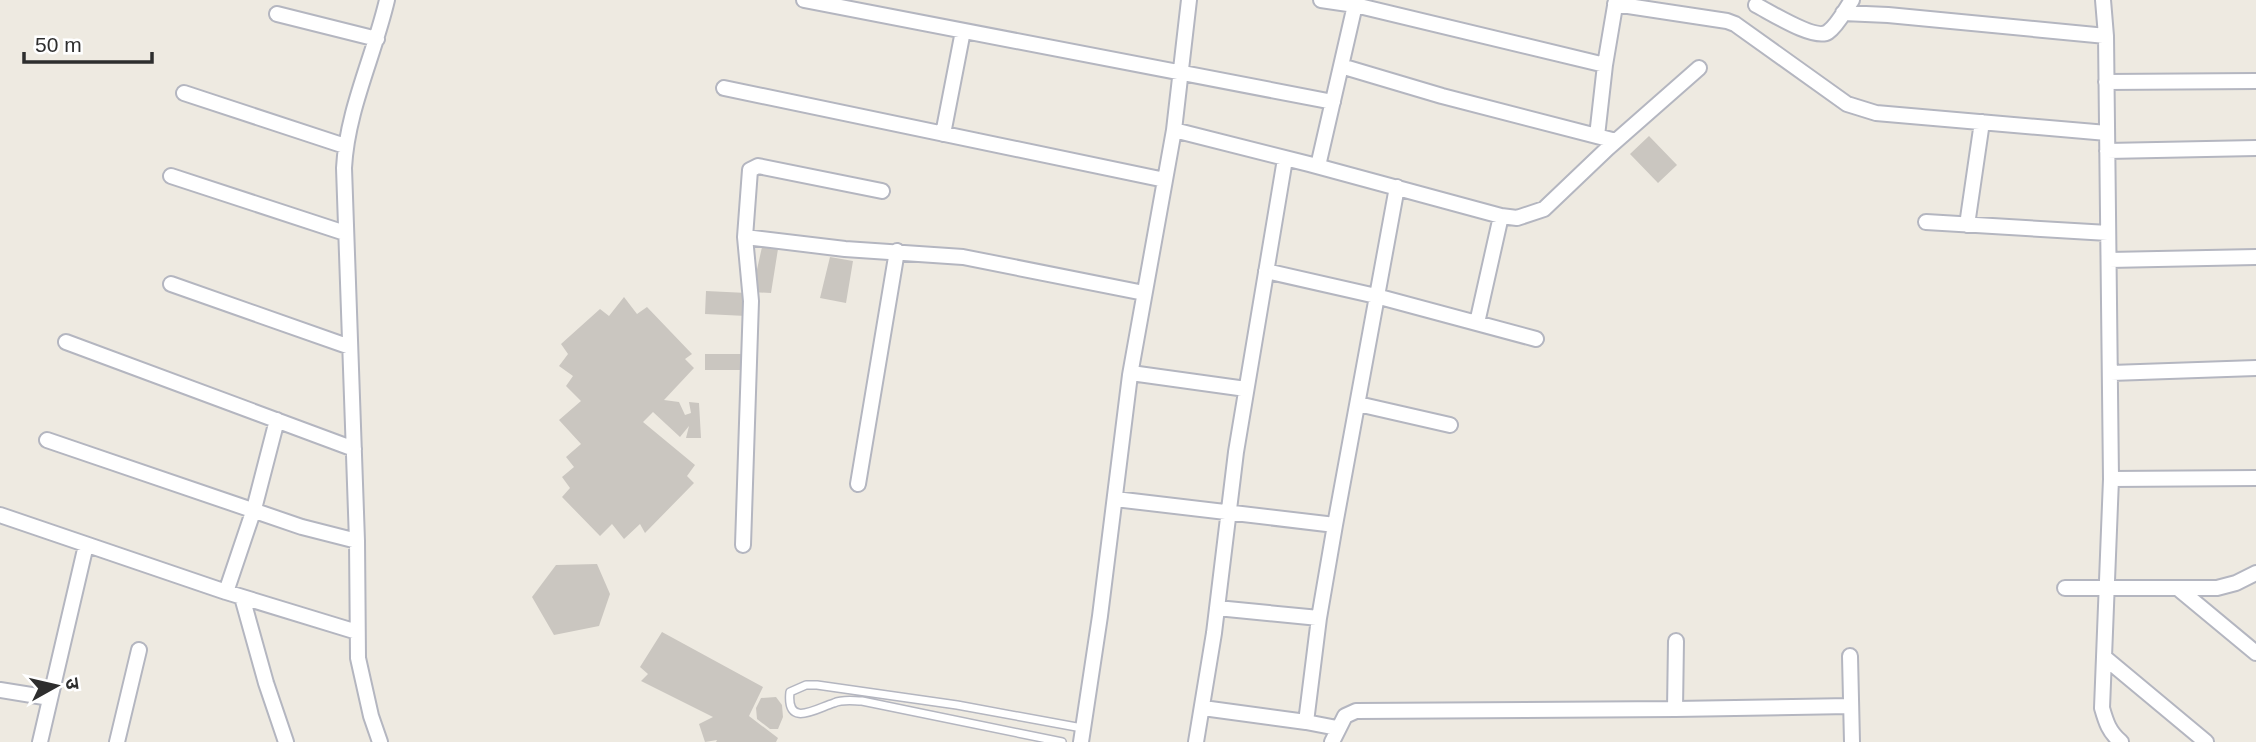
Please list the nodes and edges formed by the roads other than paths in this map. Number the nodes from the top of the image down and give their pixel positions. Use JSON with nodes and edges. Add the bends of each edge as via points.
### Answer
{"nodes":[{"id":1,"x":387,"y":0,"type":"edge"},
{"id":2,"x":804,"y":0,"type":"edge"},
{"id":3,"x":1189,"y":0,"type":"edge"},
{"id":4,"x":1323,"y":0,"type":"edge"},
{"id":5,"x":1852,"y":0,"type":"edge"},
{"id":6,"x":2103,"y":0,"type":"edge"},
{"id":7,"x":1616,"y":2,"type":"edge"},
{"id":8,"x":1757,"y":2,"type":"edge"},
{"id":9,"x":1355,"y":5,"type":"junction"},
{"id":10,"x":1843,"y":13,"type":"junction"},
{"id":11,"x":277,"y":14,"type":"dead end"},
{"id":12,"x":1744,"y":29,"type":"junction"},
{"id":13,"x":963,"y":31,"type":"junction"},
{"id":14,"x":2106,"y":36,"type":"junction"},
{"id":15,"x":377,"y":39,"type":"junction"},
{"id":16,"x":1341,"y":65,"type":"junction"},
{"id":17,"x":1605,"y":65,"type":"junction"},
{"id":18,"x":1699,"y":68,"type":"dead end"},
{"id":19,"x":1180,"y":73,"type":"junction"},
{"id":20,"x":2256,"y":81,"type":"edge"},
{"id":21,"x":2106,"y":82,"type":"junction"},
{"id":22,"x":724,"y":88,"type":"dead end"},
{"id":23,"x":184,"y":93,"type":"dead end"},
{"id":24,"x":1333,"y":102,"type":"junction"},
{"id":25,"x":1982,"y":122,"type":"junction"},
{"id":26,"x":1174,"y":130,"type":"junction"},
{"id":27,"x":2107,"y":133,"type":"junction"},
{"id":28,"x":943,"y":134,"type":"junction"},
{"id":29,"x":1597,"y":136,"type":"junction"},
{"id":30,"x":1616,"y":141,"type":"junction"},
{"id":31,"x":345,"y":146,"type":"junction"},
{"id":32,"x":2256,"y":148,"type":"edge"},
{"id":33,"x":2107,"y":151,"type":"junction"},
{"id":34,"x":1285,"y":159,"type":"junction"},
{"id":35,"x":1318,"y":166,"type":"junction"},
{"id":36,"x":171,"y":176,"type":"dead end"},
{"id":37,"x":1165,"y":180,"type":"junction"},
{"id":38,"x":1397,"y":187,"type":"junction"},
{"id":39,"x":882,"y":191,"type":"dead end"},
{"id":40,"x":1501,"y":216,"type":"junction"},
{"id":41,"x":1926,"y":222,"type":"dead end"},
{"id":42,"x":1967,"y":225,"type":"junction"},
{"id":43,"x":345,"y":233,"type":"junction"},
{"id":44,"x":2108,"y":233,"type":"junction"},
{"id":45,"x":745,"y":237,"type":"junction"},
{"id":46,"x":897,"y":251,"type":"junction"},
{"id":47,"x":2256,"y":257,"type":"edge"},
{"id":48,"x":2109,"y":260,"type":"junction"},
{"id":49,"x":1266,"y":271,"type":"junction"},
{"id":50,"x":171,"y":284,"type":"dead end"},
{"id":51,"x":1144,"y":293,"type":"junction"},
{"id":52,"x":1376,"y":296,"type":"junction"},
{"id":53,"x":1477,"y":323,"type":"junction"},
{"id":54,"x":1536,"y":339,"type":"dead end"},
{"id":55,"x":66,"y":342,"type":"dead end"},
{"id":56,"x":350,"y":347,"type":"junction"},
{"id":57,"x":2256,"y":368,"type":"edge"},
{"id":58,"x":1131,"y":373,"type":"junction"},
{"id":59,"x":2111,"y":373,"type":"junction"},
{"id":60,"x":1246,"y":388,"type":"junction"},
{"id":61,"x":1358,"y":404,"type":"junction"},
{"id":62,"x":277,"y":420,"type":"junction"},
{"id":63,"x":1450,"y":425,"type":"dead end"},
{"id":64,"x":47,"y":440,"type":"dead end"},
{"id":65,"x":354,"y":449,"type":"junction"},
{"id":66,"x":2256,"y":478,"type":"edge"},
{"id":67,"x":2111,"y":479,"type":"junction"},
{"id":68,"x":858,"y":484,"type":"dead end"},
{"id":69,"x":1115,"y":499,"type":"junction"},
{"id":70,"x":254,"y":509,"type":"junction"},
{"id":71,"x":1230,"y":513,"type":"junction"},
{"id":72,"x":0,"y":515,"type":"edge"},
{"id":73,"x":1335,"y":525,"type":"junction"},
{"id":74,"x":357,"y":541,"type":"junction"},
{"id":75,"x":86,"y":545,"type":"junction"},
{"id":76,"x":743,"y":545,"type":"dead end"},
{"id":77,"x":2256,"y":573,"type":"edge"},
{"id":78,"x":2107,"y":587,"type":"junction"},
{"id":79,"x":2065,"y":588,"type":"dead end"},
{"id":80,"x":2180,"y":590,"type":"junction"},
{"id":81,"x":226,"y":592,"type":"junction"},
{"id":82,"x":242,"y":597,"type":"junction"},
{"id":83,"x":1217,"y":608,"type":"junction"},
{"id":84,"x":1320,"y":618,"type":"junction"},
{"id":85,"x":357,"y":632,"type":"junction"},
{"id":86,"x":1676,"y":641,"type":"dead end"},
{"id":87,"x":139,"y":650,"type":"dead end"},
{"id":88,"x":2256,"y":653,"type":"edge"},
{"id":89,"x":1850,"y":656,"type":"dead end"},
{"id":90,"x":2104,"y":657,"type":"junction"},
{"id":91,"x":0,"y":690,"type":"edge"},
{"id":92,"x":50,"y":698,"type":"junction"},
{"id":93,"x":1850,"y":706,"type":"junction"},
{"id":94,"x":1203,"y":708,"type":"junction"},
{"id":95,"x":1675,"y":709,"type":"junction"},
{"id":96,"x":1306,"y":722,"type":"junction"},
{"id":97,"x":1081,"y":735,"type":"edge"},
{"id":98,"x":1335,"y":735,"type":"edge"},
{"id":99,"x":2115,"y":740,"type":"edge"},
{"id":100,"x":40,"y":742,"type":"edge"},
{"id":101,"x":117,"y":742,"type":"edge"},
{"id":102,"x":286,"y":742,"type":"edge"},
{"id":103,"x":380,"y":742,"type":"edge"},
{"id":104,"x":1062,"y":742,"type":"edge"},
{"id":105,"x":1196,"y":742,"type":"edge"},
{"id":106,"x":1852,"y":742,"type":"edge"},
{"id":107,"x":2206,"y":742,"type":"edge"}],
"edges":[{"from":1,"to":15,"type":"street"},
{"from":2,"to":13,"type":"street"},
{"from":3,"to":19,"type":"street"},
{"from":4,"to":9,"type":"street"},
{"from":5,"to":10,"type":"street"},
{"from":6,"to":14,"type":"street"},
{"from":7,"to":12,"type":"street","via":[[1727,21]]},
{"from":7,"to":17,"type":"street"},
{"from":8,"to":10,"type":"street","via":[[1820,35]]},
{"from":8,"to":12,"type":"street"},
{"from":9,"to":16,"type":"street"},
{"from":9,"to":17,"type":"street"},
{"from":10,"to":14,"type":"street"},
{"from":11,"to":15,"type":"street"},
{"from":12,"to":25,"type":"street","via":[[1847,104],[1876,113]]},
{"from":13,"to":19,"type":"street"},
{"from":13,"to":28,"type":"street"},
{"from":14,"to":21,"type":"street"},
{"from":15,"to":31,"type":"street"},
{"from":16,"to":24,"type":"street"},
{"from":16,"to":29,"type":"street"},
{"from":17,"to":29,"type":"street"},
{"from":18,"to":30,"type":"street"},
{"from":19,"to":24,"type":"street"},
{"from":19,"to":26,"type":"street"},
{"from":20,"to":21,"type":"street"},
{"from":21,"to":27,"type":"street"},
{"from":22,"to":28,"type":"street"},
{"from":23,"to":31,"type":"street"},
{"from":24,"to":35,"type":"street"},
{"from":25,"to":27,"type":"street"},
{"from":25,"to":42,"type":"street"},
{"from":26,"to":34,"type":"street"},
{"from":26,"to":37,"type":"street"},
{"from":27,"to":33,"type":"street"},
{"from":28,"to":37,"type":"street"},
{"from":29,"to":30,"type":"street"},
{"from":30,"to":40,"type":"street","via":[[1544,209],[1517,218]]},
{"from":31,"to":43,"type":"street"},
{"from":32,"to":33,"type":"street"},
{"from":33,"to":44,"type":"street"},
{"from":34,"to":35,"type":"street"},
{"from":34,"to":49,"type":"street"},
{"from":35,"to":38,"type":"street"},
{"from":36,"to":43,"type":"street"},
{"from":37,"to":51,"type":"street"},
{"from":38,"to":40,"type":"street"},
{"from":38,"to":52,"type":"street"},
{"from":39,"to":45,"type":"street","via":[[758,166],[750,170],[747,179]]},
{"from":40,"to":53,"type":"street"},
{"from":41,"to":42,"type":"street"},
{"from":42,"to":44,"type":"street"},
{"from":43,"to":56,"type":"street"},
{"from":44,"to":48,"type":"street"},
{"from":45,"to":46,"type":"street"},
{"from":45,"to":76,"type":"street","via":[[751,301]]},
{"from":46,"to":51,"type":"street","via":[[963,257]]},
{"from":46,"to":68,"type":"street"},
{"from":47,"to":48,"type":"street"},
{"from":48,"to":59,"type":"street"},
{"from":49,"to":52,"type":"street"},
{"from":49,"to":60,"type":"street"},
{"from":50,"to":56,"type":"street"},
{"from":51,"to":58,"type":"street"},
{"from":52,"to":53,"type":"street"},
{"from":52,"to":61,"type":"street"},
{"from":53,"to":54,"type":"street"},
{"from":55,"to":62,"type":"street"},
{"from":56,"to":65,"type":"street"},
{"from":57,"to":59,"type":"street"},
{"from":58,"to":60,"type":"street"},
{"from":58,"to":69,"type":"street"},
{"from":59,"to":67,"type":"street"},
{"from":60,"to":71,"type":"street"},
{"from":61,"to":63,"type":"street"},
{"from":61,"to":73,"type":"street"},
{"from":62,"to":65,"type":"street"},
{"from":62,"to":70,"type":"street"},
{"from":64,"to":70,"type":"street"},
{"from":65,"to":74,"type":"street"},
{"from":66,"to":67,"type":"street"},
{"from":67,"to":78,"type":"street"},
{"from":69,"to":71,"type":"street"},
{"from":69,"to":97,"type":"street"},
{"from":70,"to":74,"type":"street"},
{"from":70,"to":81,"type":"street"},
{"from":71,"to":73,"type":"street"},
{"from":71,"to":83,"type":"street"},
{"from":72,"to":75,"type":"street"},
{"from":73,"to":84,"type":"street"},
{"from":74,"to":85,"type":"street"},
{"from":75,"to":81,"type":"street"},
{"from":75,"to":92,"type":"street"},
{"from":77,"to":80,"type":"street","via":[[2217,588]]},
{"from":78,"to":79,"type":"street"},
{"from":78,"to":80,"type":"street"},
{"from":78,"to":90,"type":"street"},
{"from":80,"to":88,"type":"street"},
{"from":81,"to":82,"type":"street"},
{"from":82,"to":85,"type":"street"},
{"from":82,"to":102,"type":"street"},
{"from":83,"to":84,"type":"street"},
{"from":83,"to":94,"type":"street"},
{"from":84,"to":96,"type":"street"},
{"from":85,"to":103,"type":"street","via":[[358,658]]},
{"from":86,"to":95,"type":"street"},
{"from":87,"to":101,"type":"street"},
{"from":89,"to":93,"type":"street"},
{"from":90,"to":99,"type":"street","via":[[2102,708]]},
{"from":90,"to":107,"type":"street"},
{"from":91,"to":92,"type":"street"},
{"from":92,"to":100,"type":"street"},
{"from":93,"to":95,"type":"street"},
{"from":93,"to":106,"type":"street"},
{"from":94,"to":96,"type":"street"},
{"from":94,"to":105,"type":"street"},
{"from":95,"to":98,"type":"street","via":[[1356,711],[1345,716]]},
{"from":96,"to":98,"type":"street"},
{"from":97,"to":104,"type":"lane","via":[[957,705],[817,685],[790,692],[789,702],[803,715],[843,700],[862,701]]}]}
